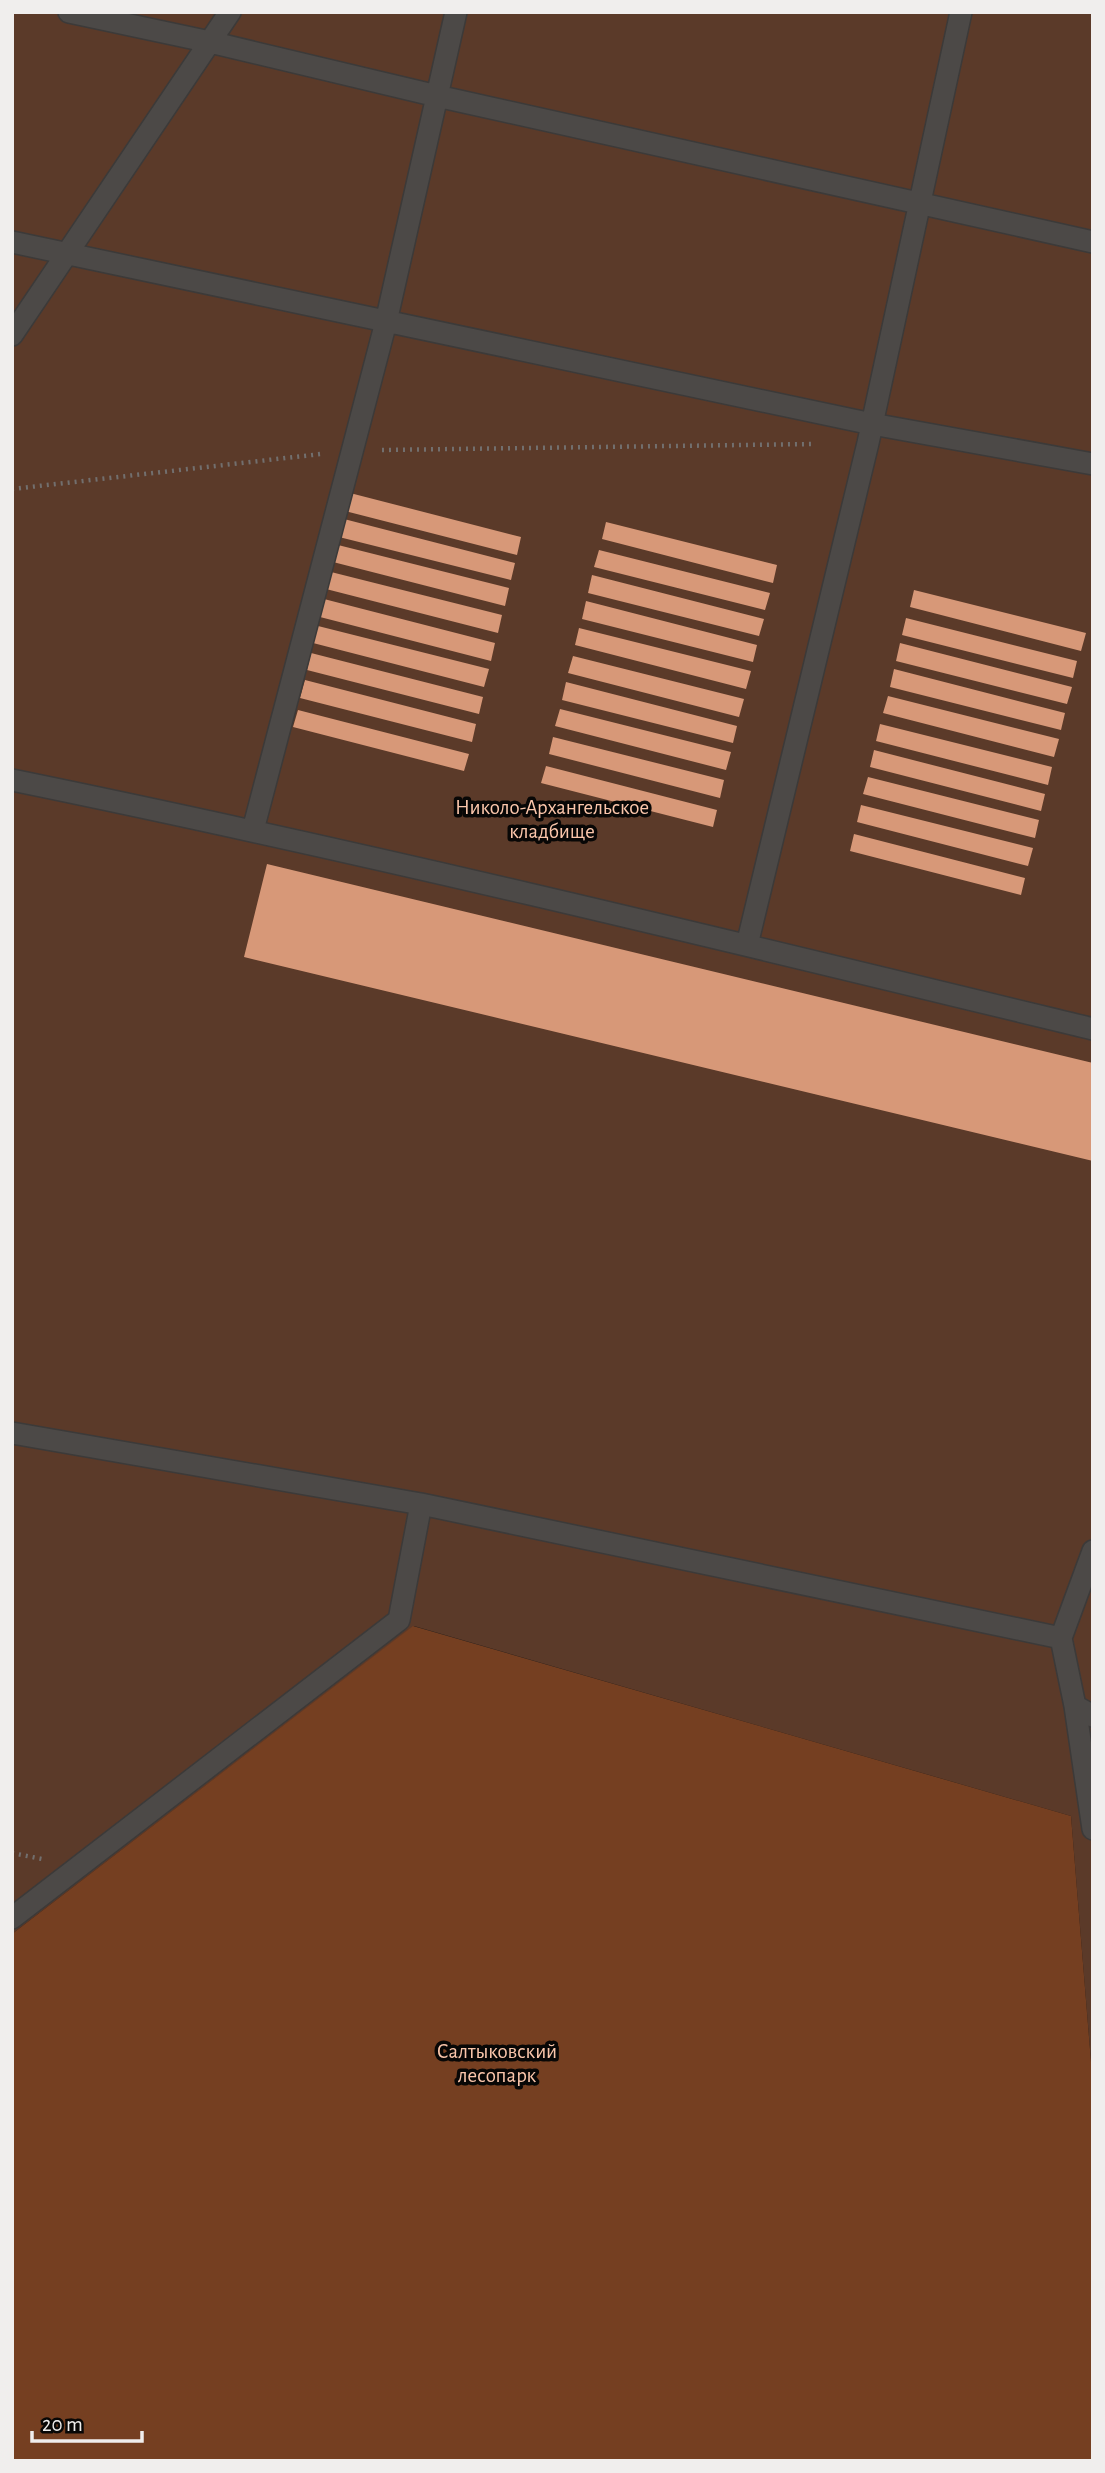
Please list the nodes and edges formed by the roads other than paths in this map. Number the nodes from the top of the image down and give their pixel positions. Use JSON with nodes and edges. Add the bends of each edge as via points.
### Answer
{"nodes":[{"id":1,"x":69,"y":12,"type":"edge"},
{"id":2,"x":230,"y":12,"type":"edge"},
{"id":3,"x":456,"y":12,"type":"edge"},
{"id":4,"x":961,"y":12,"type":"edge"},
{"id":5,"x":210,"y":42,"type":"junction"},
{"id":6,"x":437,"y":96,"type":"junction"},
{"id":7,"x":920,"y":202,"type":"junction"},
{"id":8,"x":12,"y":242,"type":"edge"},
{"id":9,"x":1093,"y":242,"type":"edge"},
{"id":10,"x":67,"y":255,"type":"junction"},
{"id":11,"x":386,"y":322,"type":"junction"},
{"id":12,"x":12,"y":335,"type":"edge"},
{"id":13,"x":870,"y":434,"type":"junction"},
{"id":14,"x":1093,"y":464,"type":"edge"},
{"id":15,"x":12,"y":780,"type":"edge"},
{"id":16,"x":253,"y":830,"type":"junction"},
{"id":17,"x":747,"y":945,"type":"junction"},
{"id":18,"x":1093,"y":1029,"type":"edge"},
{"id":19,"x":12,"y":1433,"type":"edge"},
{"id":20,"x":421,"y":1504,"type":"junction"},
{"id":21,"x":1093,"y":1551,"type":"edge"},
{"id":22,"x":1061,"y":1638,"type":"junction"},
{"id":23,"x":1084,"y":1711,"type":"edge"},
{"id":24,"x":1093,"y":1829,"type":"edge"},
{"id":25,"x":12,"y":1918,"type":"edge"}],
"edges":[{"from":1,"to":5,"type":"lane"},
{"from":2,"to":5,"type":"lane"},
{"from":3,"to":6,"type":"lane"},
{"from":4,"to":7,"type":"lane"},
{"from":5,"to":6,"type":"lane"},
{"from":5,"to":10,"type":"lane"},
{"from":6,"to":7,"type":"lane"},
{"from":6,"to":11,"type":"lane"},
{"from":7,"to":9,"type":"lane"},
{"from":7,"to":13,"type":"lane"},
{"from":8,"to":10,"type":"lane"},
{"from":10,"to":11,"type":"lane"},
{"from":10,"to":12,"type":"lane"},
{"from":11,"to":13,"type":"lane"},
{"from":11,"to":16,"type":"lane"},
{"from":13,"to":14,"type":"lane"},
{"from":13,"to":17,"type":"lane"},
{"from":15,"to":16,"type":"lane"},
{"from":16,"to":17,"type":"lane"},
{"from":17,"to":18,"type":"lane"},
{"from":19,"to":20,"type":"lane"},
{"from":20,"to":22,"type":"lane"},
{"from":20,"to":25,"type":"lane","via":[[399,1620]]},
{"from":21,"to":22,"type":"lane"},
{"from":22,"to":23,"type":"lane"},
{"from":23,"to":24,"type":"lane"}]}
